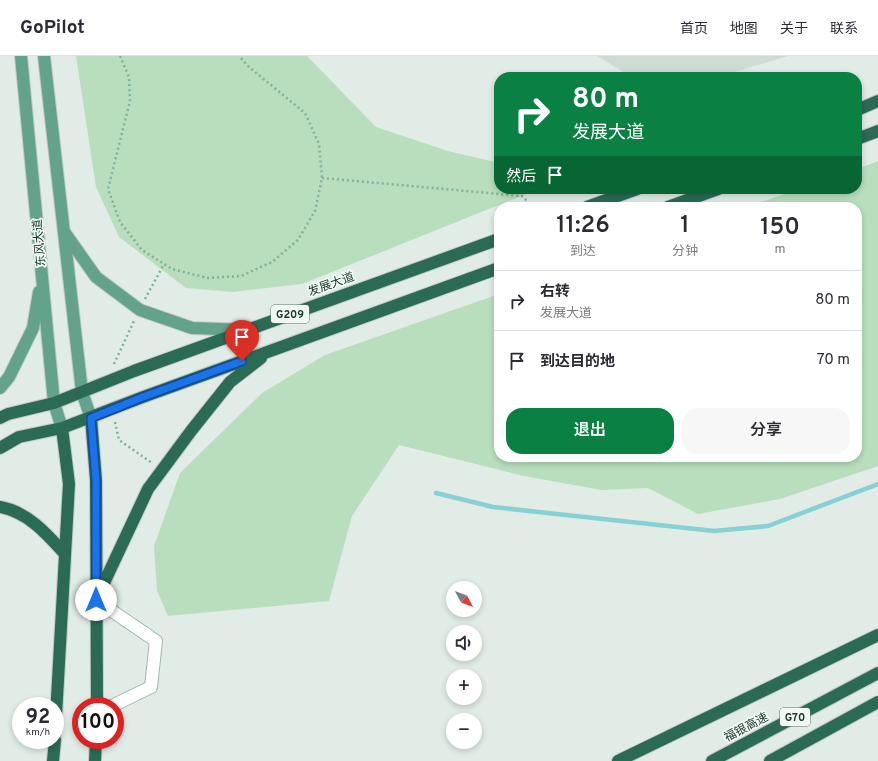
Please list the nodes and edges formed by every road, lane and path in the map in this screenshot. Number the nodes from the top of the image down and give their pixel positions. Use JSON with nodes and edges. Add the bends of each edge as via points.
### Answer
{"nodes":[{"id":1,"x":21,"y":56,"type":"edge"},
{"id":2,"x":44,"y":56,"type":"edge"},
{"id":3,"x":120,"y":56,"type":"edge"},
{"id":4,"x":239,"y":56,"type":"edge"},
{"id":5,"x":878,"y":101,"type":"edge"},
{"id":6,"x":862,"y":108,"type":"edge"},
{"id":7,"x":878,"y":131,"type":"edge"},
{"id":8,"x":862,"y":137,"type":"edge"},
{"id":9,"x":322,"y":178,"type":"junction"},
{"id":10,"x":494,"y":193,"type":"edge"},
{"id":11,"x":500,"y":194,"type":"edge"},
{"id":12,"x":623,"y":194,"type":"edge"},
{"id":13,"x":704,"y":194,"type":"edge"},
{"id":14,"x":528,"y":202,"type":"edge"},
{"id":15,"x":601,"y":202,"type":"edge"},
{"id":16,"x":682,"y":202,"type":"edge"},
{"id":17,"x":64,"y":232,"type":"junction"},
{"id":18,"x":494,"y":240,"type":"edge"},
{"id":19,"x":494,"y":270,"type":"edge"},
{"id":20,"x":42,"y":275,"type":"junction"},
{"id":21,"x":247,"y":330,"type":"junction"},
{"id":22,"x":271,"y":350,"type":"junction"},
{"id":23,"x":0,"y":388,"type":"edge"},
{"id":24,"x":82,"y":392,"type":"junction"},
{"id":25,"x":54,"y":403,"type":"junction"},
{"id":26,"x":0,"y":418,"type":"edge"},
{"id":27,"x":91,"y":418,"type":"junction"},
{"id":28,"x":62,"y":428,"type":"junction"},
{"id":29,"x":0,"y":448,"type":"edge"},
{"id":30,"x":0,"y":507,"type":"edge"},
{"id":31,"x":65,"y":554,"type":"junction"},
{"id":32,"x":96,"y":600,"type":"junction"},
{"id":33,"x":878,"y":635,"type":"edge"},
{"id":34,"x":878,"y":673,"type":"edge"},
{"id":35,"x":57,"y":697,"type":"edge"},
{"id":36,"x":97,"y":697,"type":"edge"},
{"id":37,"x":124,"y":700,"type":"edge"},
{"id":38,"x":878,"y":702,"type":"edge"},
{"id":39,"x":55,"y":749,"type":"edge"},
{"id":40,"x":96,"y":749,"type":"edge"},
{"id":41,"x":54,"y":761,"type":"edge"},
{"id":42,"x":96,"y":761,"type":"edge"},
{"id":43,"x":618,"y":761,"type":"edge"},
{"id":44,"x":712,"y":761,"type":"edge"},
{"id":45,"x":770,"y":761,"type":"edge"}],
"edges":[{"from":1,"to":20,"type":"main road","name":"东风大道"},
{"from":2,"to":17,"type":"main road"},
{"from":3,"to":9,"type":"path","via":[[129,77],[130,101],[108,189],[120,222],[142,250],[172,270],[207,278],[240,276],[272,262],[298,240],[315,211]]},
{"from":4,"to":9,"type":"path","via":[[305,113],[319,144]]},
{"from":5,"to":6,"type":"highway"},
{"from":7,"to":8,"type":"highway"},
{"from":9,"to":10,"type":"path"},
{"from":11,"to":14,"type":"path","via":[[522,196]]},
{"from":12,"to":15,"type":"highway"},
{"from":13,"to":16,"type":"highway"},
{"from":17,"to":21,"type":"main road","via":[[96,277],[140,310],[192,328]]},
{"from":17,"to":24,"type":"main road"},
{"from":18,"to":21,"type":"highway","name":"发展大道","number":"G209"},
{"from":19,"to":22,"type":"highway","number":"G209"},
{"from":20,"to":23,"type":"main road","via":[[33,328],[9,377]]},
{"from":20,"to":25,"type":"main road","name":"东风大道"},
{"from":21,"to":24,"type":"highway","name":"发展大道","number":"G209"},
{"from":22,"to":27,"type":"highway","number":"G209"},
{"from":22,"to":32,"type":"highway","via":[[230,382],[148,489]]},
{"from":24,"to":25,"type":"highway","number":"G209"},
{"from":24,"to":27,"type":"main road"},
{"from":25,"to":26,"type":"highway","number":"G209"},
{"from":25,"to":28,"type":"main road","name":"东风大道"},
{"from":27,"to":28,"type":"highway","number":"G209"},
{"from":27,"to":32,"type":"highway","via":[[96,480]]},
{"from":28,"to":29,"type":"highway","number":"G209","via":[[19,437]]},
{"from":28,"to":31,"type":"highway","via":[[68,484]]},
{"from":30,"to":31,"type":"highway","via":[[9,509],[41,527]]},
{"from":31,"to":35,"type":"highway"},
{"from":32,"to":36,"type":"highway"},
{"from":32,"to":37,"type":"lane","via":[[156,641],[151,687]]},
{"from":33,"to":43,"type":"highway"},
{"from":34,"to":44,"type":"highway","name":"福银高速","number":"G70"},
{"from":38,"to":45,"type":"highway","number":"G70"},
{"from":39,"to":41,"type":"highway"},
{"from":40,"to":42,"type":"highway"}]}
